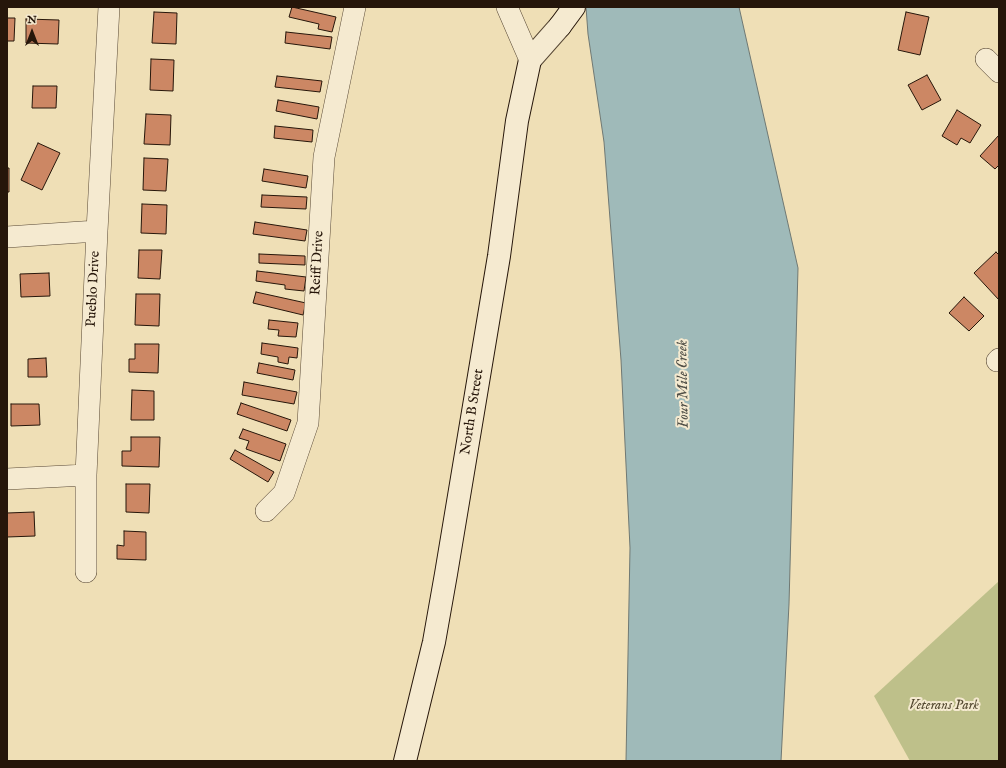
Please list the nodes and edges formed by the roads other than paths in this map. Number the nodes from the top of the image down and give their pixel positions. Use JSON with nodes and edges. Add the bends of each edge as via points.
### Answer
{"nodes":[{"id":1,"x":109,"y":7,"type":"edge"},
{"id":2,"x":355,"y":7,"type":"edge"},
{"id":3,"x":507,"y":7,"type":"edge"},
{"id":4,"x":574,"y":7,"type":"edge"},
{"id":5,"x":530,"y":60,"type":"junction"},
{"id":6,"x":97,"y":231,"type":"junction"},
{"id":7,"x":7,"y":237,"type":"edge"},
{"id":8,"x":86,"y":475,"type":"junction"},
{"id":9,"x":7,"y":479,"type":"edge"},
{"id":10,"x":266,"y":511,"type":"dead end"},
{"id":11,"x":86,"y":572,"type":"dead end"},
{"id":12,"x":405,"y":761,"type":"edge"}],
"edges":[{"from":1,"to":6,"type":"street","name":"Pueblo Drive"},
{"from":2,"to":10,"type":"street","name":"Reiff Drive","via":[[324,157],[308,423],[284,493]]},
{"from":3,"to":5,"type":"street"},
{"from":4,"to":5,"type":"main road"},
{"from":5,"to":12,"type":"main road","name":"North B Street","via":[[517,121],[498,256],[434,642]]},
{"from":6,"to":7,"type":"street"},
{"from":6,"to":8,"type":"street","name":"Pueblo Drive"},
{"from":8,"to":9,"type":"street"},
{"from":8,"to":11,"type":"street","name":"Pueblo Drive"}]}
